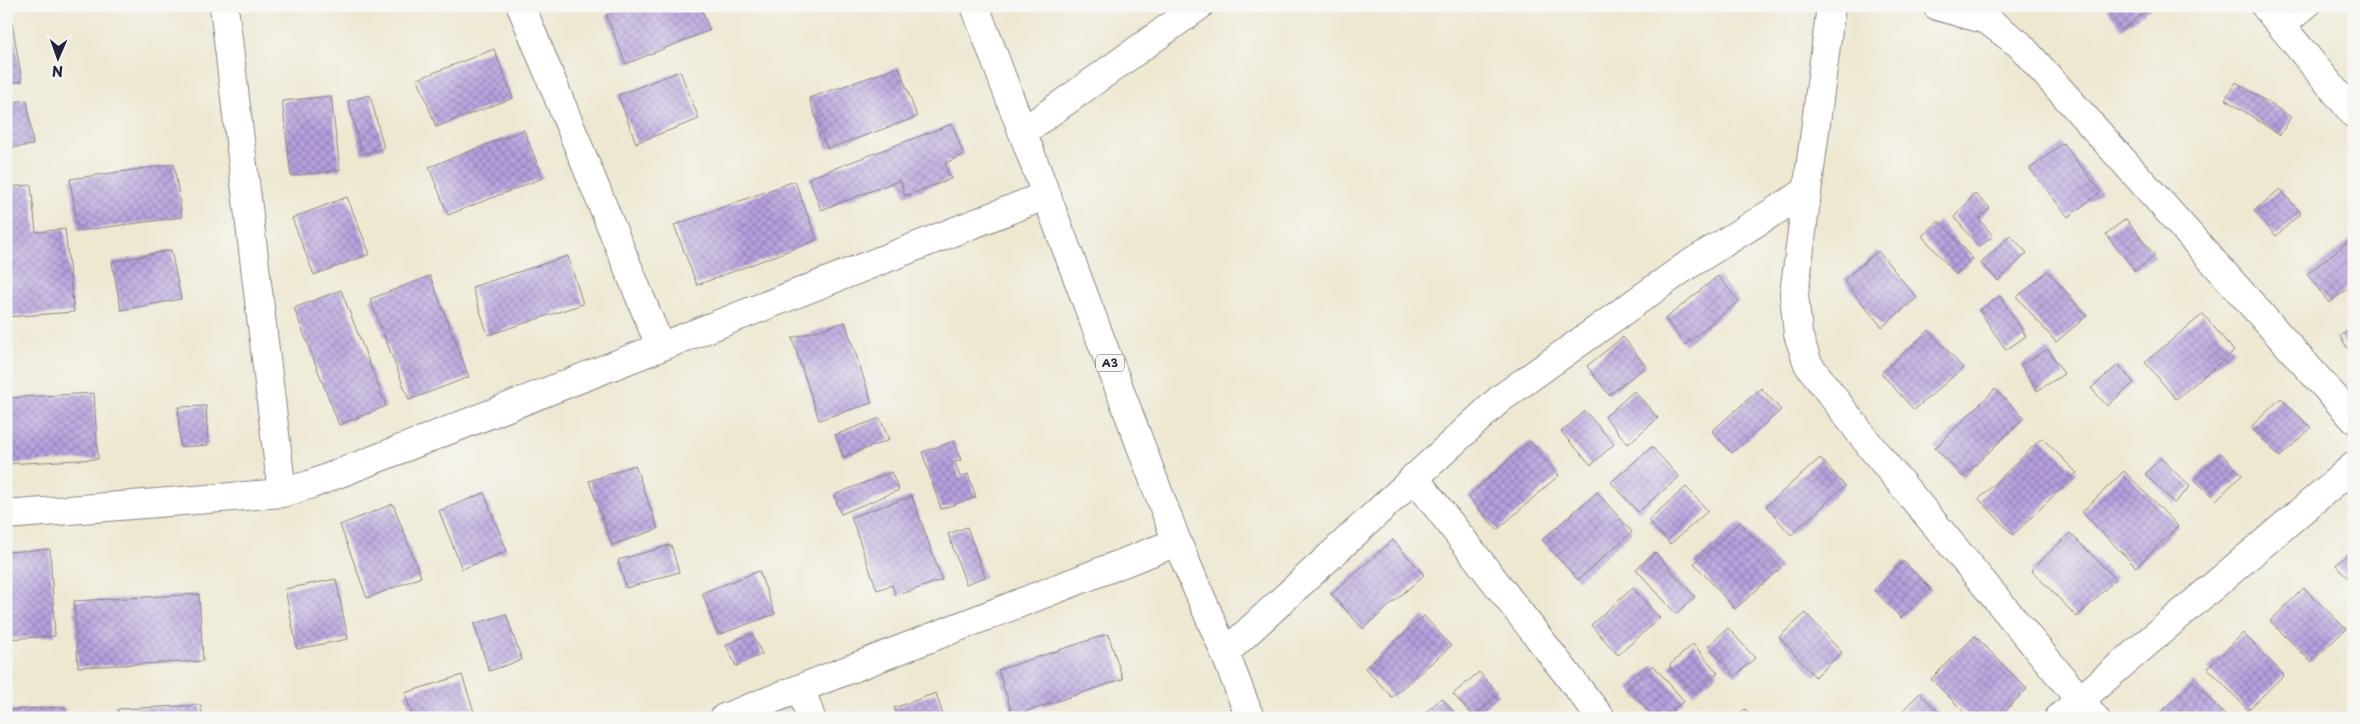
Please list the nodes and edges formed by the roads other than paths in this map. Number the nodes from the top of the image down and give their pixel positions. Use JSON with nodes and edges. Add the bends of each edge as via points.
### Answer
{"nodes":[{"id":1,"x":224,"y":6,"type":"edge"},
{"id":2,"x":521,"y":6,"type":"edge"},
{"id":3,"x":976,"y":6,"type":"edge"},
{"id":4,"x":1199,"y":6,"type":"edge"},
{"id":5,"x":1831,"y":6,"type":"edge"},
{"id":6,"x":1937,"y":6,"type":"edge"},
{"id":7,"x":2266,"y":6,"type":"edge"},
{"id":8,"x":2312,"y":6,"type":"edge"},
{"id":9,"x":2285,"y":30,"type":"junction"},
{"id":10,"x":2354,"y":114,"type":"edge"},
{"id":11,"x":1024,"y":130,"type":"junction"},
{"id":12,"x":1808,"y":191,"type":"junction"},
{"id":13,"x":1047,"y":195,"type":"junction"},
{"id":14,"x":660,"y":346,"type":"junction"},
{"id":15,"x":2354,"y":420,"type":"edge"},
{"id":16,"x":2354,"y":466,"type":"edge"},
{"id":17,"x":1414,"y":477,"type":"junction"},
{"id":18,"x":282,"y":492,"type":"junction"},
{"id":19,"x":6,"y":516,"type":"edge"},
{"id":20,"x":1177,"y":542,"type":"junction"},
{"id":21,"x":1225,"y":653,"type":"junction"},
{"id":22,"x":801,"y":689,"type":"junction"},
{"id":23,"x":2088,"y":709,"type":"edge"},
{"id":24,"x":724,"y":718,"type":"edge"},
{"id":25,"x":811,"y":718,"type":"edge"},
{"id":26,"x":1250,"y":718,"type":"edge"},
{"id":27,"x":1601,"y":718,"type":"edge"},
{"id":28,"x":2059,"y":718,"type":"edge"}],
"edges":[{"from":1,"to":18,"type":"main road"},
{"from":2,"to":14,"type":"main road"},
{"from":3,"to":11,"type":"main road","number":"A3"},
{"from":4,"to":11,"type":"main road"},
{"from":5,"to":12,"type":"main road"},
{"from":6,"to":15,"type":"main road","via":[[1987,20],[2019,44]]},
{"from":7,"to":9,"type":"main road"},
{"from":8,"to":9,"type":"lane"},
{"from":9,"to":10,"type":"main road"},
{"from":11,"to":13,"type":"main road","number":"A3"},
{"from":12,"to":17,"type":"main road","via":[[1685,268],[1500,400]]},
{"from":12,"to":23,"type":"main road","via":[[1794,294],[1798,334],[1808,364],[1871,447]]},
{"from":13,"to":14,"type":"main road"},
{"from":13,"to":20,"type":"main road","number":"A3"},
{"from":14,"to":18,"type":"main road","via":[[312,484]]},
{"from":16,"to":23,"type":"main road"},
{"from":17,"to":21,"type":"main road"},
{"from":17,"to":27,"type":"main road"},
{"from":18,"to":19,"type":"main road"},
{"from":20,"to":21,"type":"main road","number":"A3"},
{"from":20,"to":22,"type":"main road"},
{"from":21,"to":26,"type":"main road","number":"A3"},
{"from":22,"to":24,"type":"main road"},
{"from":22,"to":25,"type":"main road"},
{"from":23,"to":28,"type":"main road"}]}
